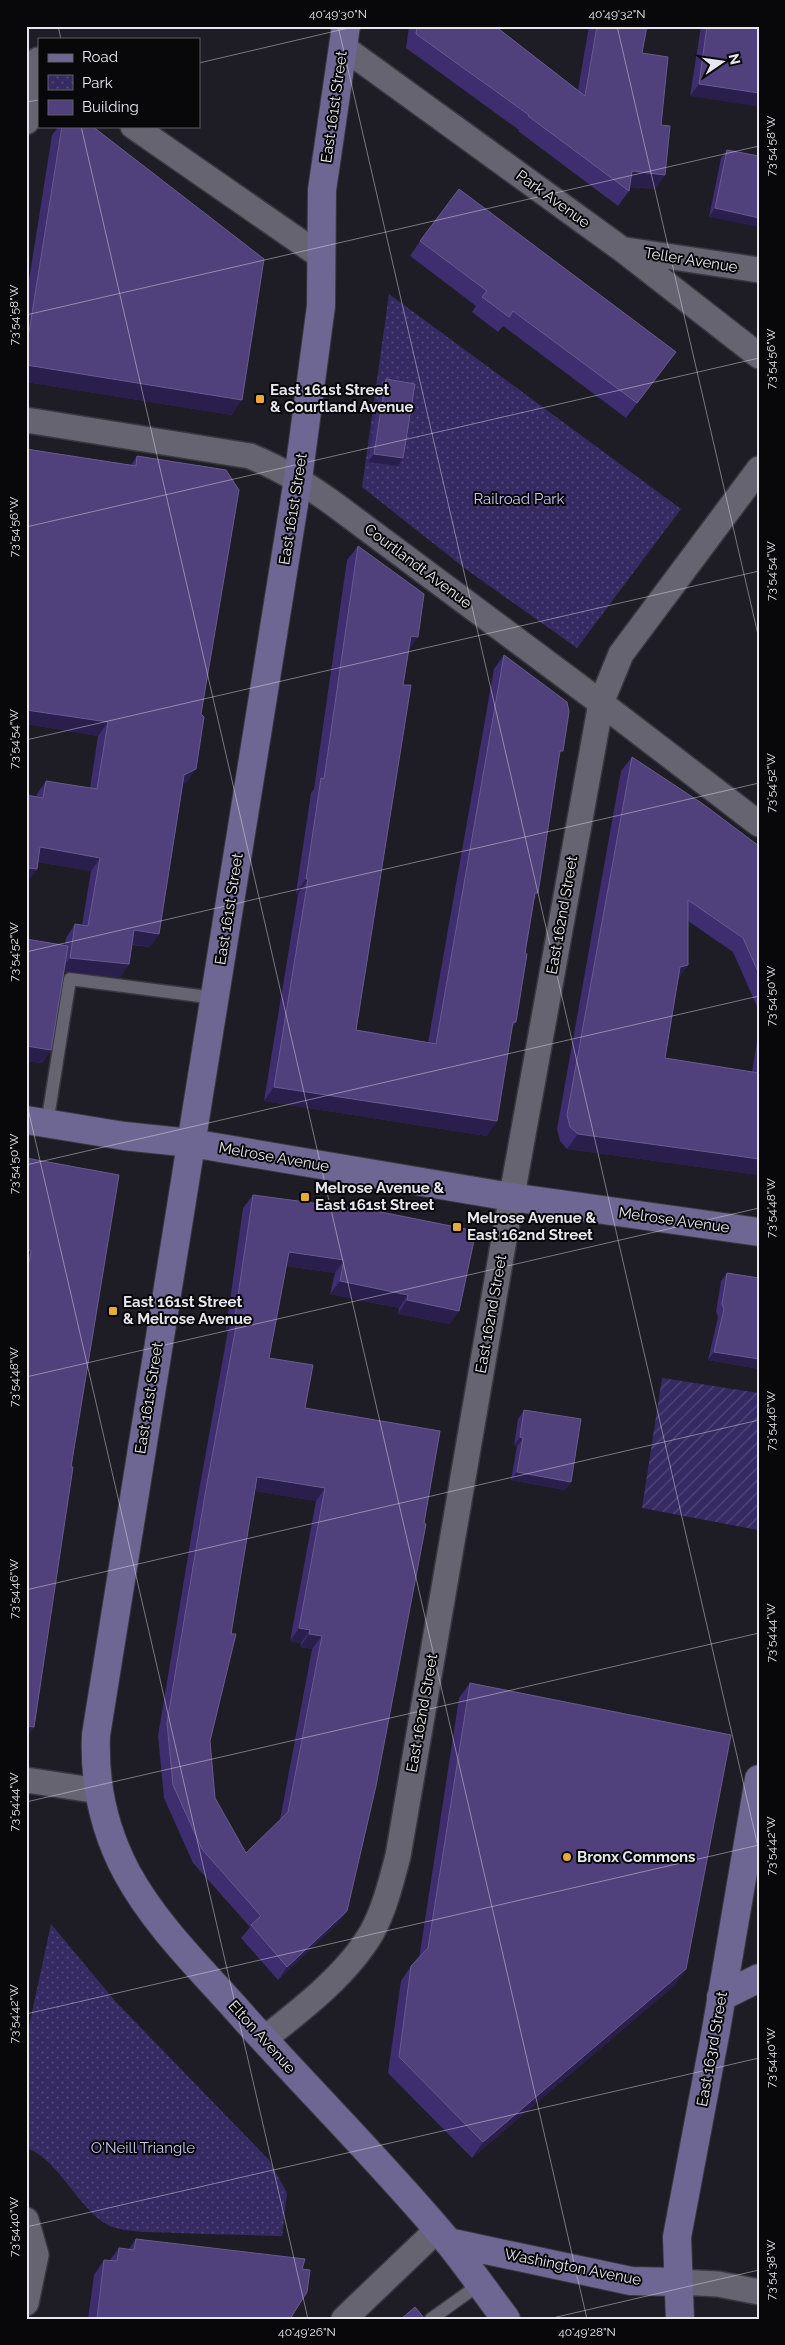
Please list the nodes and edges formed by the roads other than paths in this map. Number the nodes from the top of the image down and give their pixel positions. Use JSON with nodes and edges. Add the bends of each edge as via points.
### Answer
{"nodes":[{"id":1,"x":345,"y":36,"type":"edge"},
{"id":2,"x":34,"y":57,"type":"edge"},
{"id":3,"x":26,"y":122,"type":"edge"},
{"id":4,"x":136,"y":128,"type":"edge"},
{"id":5,"x":623,"y":250,"type":"junction"},
{"id":6,"x":322,"y":257,"type":"junction"},
{"id":7,"x":759,"y":270,"type":"edge"},
{"id":8,"x":759,"y":356,"type":"edge"},
{"id":9,"x":26,"y":420,"type":"edge"},
{"id":10,"x":759,"y":469,"type":"edge"},
{"id":11,"x":298,"y":479,"type":"junction"},
{"id":12,"x":601,"y":703,"type":"junction"},
{"id":13,"x":759,"y":824,"type":"edge"},
{"id":14,"x":215,"y":998,"type":"junction"},
{"id":15,"x":37,"y":1122,"type":"edge"},
{"id":16,"x":191,"y":1143,"type":"junction"},
{"id":17,"x":511,"y":1197,"type":"junction"},
{"id":18,"x":759,"y":1232,"type":"edge"},
{"id":19,"x":759,"y":1779,"type":"edge"},
{"id":20,"x":26,"y":1780,"type":"edge"},
{"id":21,"x":99,"y":1791,"type":"junction"},
{"id":22,"x":759,"y":1978,"type":"edge"},
{"id":23,"x":722,"y":1997,"type":"junction"},
{"id":24,"x":264,"y":2039,"type":"junction"},
{"id":25,"x":26,"y":2220,"type":"edge"},
{"id":26,"x":443,"y":2236,"type":"junction"},
{"id":27,"x":678,"y":2282,"type":"junction"},
{"id":28,"x":480,"y":2284,"type":"junction"},
{"id":29,"x":759,"y":2292,"type":"edge"},
{"id":30,"x":26,"y":2303,"type":"edge"},
{"id":31,"x":344,"y":2319,"type":"edge"},
{"id":32,"x":431,"y":2319,"type":"edge"},
{"id":33,"x":506,"y":2319,"type":"edge"},
{"id":34,"x":680,"y":2319,"type":"edge"}],
"edges":[{"from":1,"to":5,"type":"street","name":"Park Avenue"},
{"from":1,"to":6,"type":"main road","name":"East 161st Street","via":[[322,190]]},
{"from":2,"to":3,"type":"street"},
{"from":4,"to":6,"type":"street"},
{"from":5,"to":7,"type":"street","name":"Teller Avenue"},
{"from":5,"to":8,"type":"street","name":"Park Avenue"},
{"from":6,"to":11,"type":"main road","name":"East 161st Street","via":[[321,306]]},
{"from":9,"to":11,"type":"street","name":"Courtlandt Avenue","via":[[250,456]]},
{"from":10,"to":12,"type":"street","name":"East 162nd Street","via":[[622,654]]},
{"from":11,"to":12,"type":"street","name":"Courtlandt Avenue"},
{"from":11,"to":14,"type":"main road","name":"East 161st Street"},
{"from":12,"to":13,"type":"street","name":"Courtlandt Avenue"},
{"from":12,"to":17,"type":"street","name":"East 162nd Street"},
{"from":14,"to":15,"type":"lane","via":[[70,979]]},
{"from":14,"to":16,"type":"main road","name":"East 161st Street"},
{"from":15,"to":16,"type":"main road","name":"Melrose Avenue"},
{"from":16,"to":17,"type":"main road","name":"Melrose Avenue"},
{"from":16,"to":21,"type":"main road","name":"East 161st Street","via":[[96,1735]]},
{"from":17,"to":18,"type":"main road","name":"Melrose Avenue"},
{"from":17,"to":24,"type":"street","name":"East 162nd Street","via":[[398,1856],[390,1886],[382,1912],[361,1949],[302,2009]]},
{"from":19,"to":23,"type":"main road","name":"East 163rd Street"},
{"from":20,"to":21,"type":"street"},
{"from":21,"to":24,"type":"main road","name":"Elton Avenue","via":[[109,1833],[139,1893],[164,1927]]},
{"from":22,"to":23,"type":"main road"},
{"from":23,"to":27,"type":"main road","name":"East 163rd Street","via":[[677,2237]]},
{"from":24,"to":26,"type":"main road","name":"Elton Avenue"},
{"from":25,"to":30,"type":"street","via":[[36,2255]]},
{"from":26,"to":27,"type":"main road","name":"Washington Avenue","via":[[631,2281]]},
{"from":26,"to":28,"type":"main road","name":"Elton Avenue"},
{"from":26,"to":31,"type":"street"},
{"from":27,"to":29,"type":"street","name":"Washington Avenue","via":[[718,2284]]},
{"from":27,"to":34,"type":"main road","name":"East 163rd Street"},
{"from":28,"to":32,"type":"lane"},
{"from":28,"to":33,"type":"main road","name":"Elton Avenue"}]}
